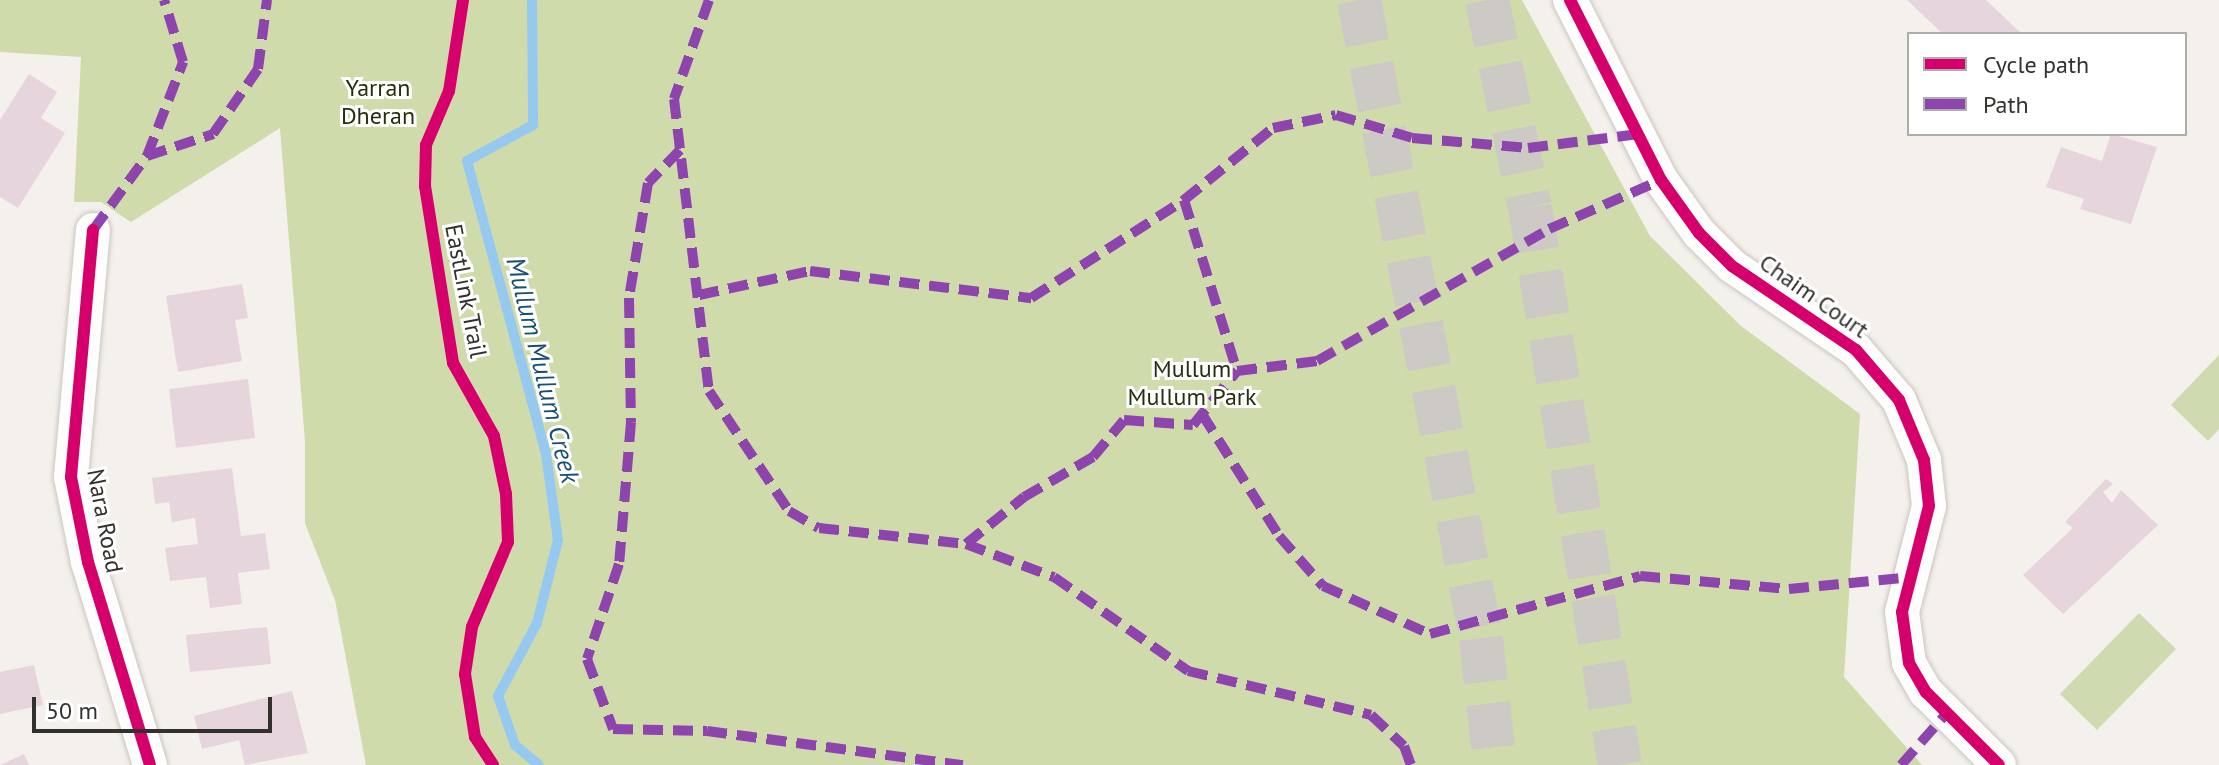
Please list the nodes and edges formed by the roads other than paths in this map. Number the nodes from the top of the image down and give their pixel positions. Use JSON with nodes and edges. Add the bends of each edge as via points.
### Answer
{"nodes":[{"id":1,"x":1570,"y":0,"type":"edge"},
{"id":2,"x":93,"y":230,"type":"dead end"},
{"id":3,"x":150,"y":765,"type":"edge"},
{"id":4,"x":1999,"y":765,"type":"edge"}],
"edges":[{"from":1,"to":4,"type":"street","name":"Chaim Court","via":[[1661,180],[1699,233],[1732,266],[1856,350],[1899,400],[1917,437],[1928,495],[1926,527],[1901,624],[1909,663],[1926,692]]},
{"from":2,"to":3,"type":"street","name":"Nara Road","via":[[71,477],[88,562]]}]}
